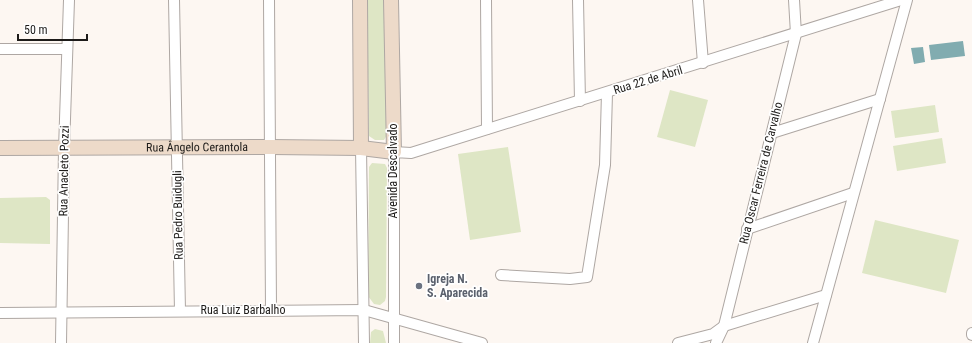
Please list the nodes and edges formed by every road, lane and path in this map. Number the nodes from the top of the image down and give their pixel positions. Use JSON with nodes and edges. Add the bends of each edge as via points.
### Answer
{"nodes":[{"id":1,"x":69,"y":0,"type":"edge"},
{"id":2,"x":174,"y":0,"type":"edge"},
{"id":3,"x":269,"y":0,"type":"edge"},
{"id":4,"x":360,"y":0,"type":"edge"},
{"id":5,"x":391,"y":0,"type":"edge"},
{"id":6,"x":486,"y":0,"type":"edge"},
{"id":7,"x":578,"y":0,"type":"edge"},
{"id":8,"x":698,"y":0,"type":"edge"},
{"id":9,"x":794,"y":0,"type":"edge"},
{"id":10,"x":901,"y":0,"type":"edge"},
{"id":11,"x":907,"y":0,"type":"edge"},
{"id":12,"x":796,"y":34,"type":"junction"},
{"id":13,"x":0,"y":49,"type":"edge"},
{"id":14,"x":68,"y":49,"type":"junction"},
{"id":15,"x":703,"y":63,"type":"junction"},
{"id":16,"x":608,"y":93,"type":"junction"},
{"id":17,"x":880,"y":99,"type":"junction"},
{"id":18,"x":580,"y":101,"type":"junction"},
{"id":19,"x":486,"y":129,"type":"junction"},
{"id":20,"x":772,"y":133,"type":"junction"},
{"id":21,"x":271,"y":147,"type":"junction"},
{"id":22,"x":0,"y":148,"type":"edge"},
{"id":23,"x":177,"y":148,"type":"junction"},
{"id":24,"x":362,"y":148,"type":"junction"},
{"id":25,"x":64,"y":149,"type":"junction"},
{"id":26,"x":394,"y":152,"type":"junction"},
{"id":27,"x":854,"y":194,"type":"junction"},
{"id":28,"x":747,"y":229,"type":"junction"},
{"id":29,"x":501,"y":275,"type":"dead end"},
{"id":30,"x":826,"y":295,"type":"junction"},
{"id":31,"x":272,"y":310,"type":"junction"},
{"id":32,"x":364,"y":310,"type":"junction"},
{"id":33,"x":180,"y":311,"type":"junction"},
{"id":34,"x":0,"y":313,"type":"edge"},
{"id":35,"x":61,"y":313,"type":"junction"},
{"id":36,"x":394,"y":318,"type":"junction"},
{"id":37,"x":724,"y":326,"type":"junction"},
{"id":38,"x":61,"y":343,"type":"edge"},
{"id":39,"x":364,"y":343,"type":"edge"},
{"id":40,"x":394,"y":343,"type":"edge"},
{"id":41,"x":482,"y":343,"type":"edge"},
{"id":42,"x":678,"y":343,"type":"edge"},
{"id":43,"x":716,"y":343,"type":"edge"},
{"id":44,"x":813,"y":343,"type":"edge"}],
"edges":[{"from":1,"to":14,"type":"street","name":"Rua Anacleto Pozzi"},
{"from":2,"to":23,"type":"street","name":"Rua Pedro Buidugli"},
{"from":3,"to":21,"type":"street"},
{"from":4,"to":24,"type":"street"},
{"from":5,"to":26,"type":"street","name":"Avenida Descalvado"},
{"from":6,"to":19,"type":"street"},
{"from":7,"to":18,"type":"street"},
{"from":8,"to":15,"type":"street"},
{"from":9,"to":12,"type":"street","name":"Rua Oscar Ferreira de Carvalho"},
{"from":10,"to":12,"type":"street","name":"Rua 22 de Abril"},
{"from":11,"to":17,"type":"street"},
{"from":12,"to":15,"type":"street","name":"Rua 22 de Abril"},
{"from":12,"to":20,"type":"street","name":"Rua Oscar Ferreira de Carvalho"},
{"from":13,"to":14,"type":"street"},
{"from":14,"to":25,"type":"street","name":"Rua Anacleto Pozzi"},
{"from":15,"to":16,"type":"street","name":"Rua 22 de Abril"},
{"from":16,"to":18,"type":"street","name":"Rua 22 de Abril"},
{"from":16,"to":29,"type":"street","via":[[605,165],[587,277],[570,279]]},
{"from":17,"to":20,"type":"street"},
{"from":17,"to":27,"type":"street"},
{"from":18,"to":19,"type":"street","name":"Rua 22 de Abril"},
{"from":19,"to":26,"type":"street","name":"Rua 22 de Abril","via":[[411,153]]},
{"from":20,"to":28,"type":"street","name":"Rua Oscar Ferreira de Carvalho"},
{"from":21,"to":23,"type":"street","name":"Rua Ângelo Cerantola"},
{"from":21,"to":24,"type":"street","name":"Rua Ângelo Cerantola"},
{"from":21,"to":31,"type":"street"},
{"from":22,"to":25,"type":"street","name":"Rua Ângelo Cerantola"},
{"from":23,"to":25,"type":"street","name":"Rua Ângelo Cerantola"},
{"from":23,"to":33,"type":"street","name":"Rua Pedro Buidugli"},
{"from":24,"to":26,"type":"street","name":"Rua Ângelo Cerantola"},
{"from":24,"to":32,"type":"street"},
{"from":25,"to":35,"type":"street","name":"Rua Anacleto Pozzi"},
{"from":26,"to":36,"type":"street","name":"Avenida Descalvado"},
{"from":27,"to":28,"type":"street"},
{"from":27,"to":30,"type":"street"},
{"from":28,"to":37,"type":"street","name":"Rua Oscar Ferreira de Carvalho"},
{"from":30,"to":37,"type":"street"},
{"from":30,"to":44,"type":"street"},
{"from":31,"to":32,"type":"street","name":"Rua Luiz Barbalho"},
{"from":31,"to":33,"type":"street","name":"Rua Luiz Barbalho"},
{"from":32,"to":36,"type":"street","name":"Rua Luiz Barbalho"},
{"from":32,"to":39,"type":"street"},
{"from":33,"to":35,"type":"street","name":"Rua Luiz Barbalho"},
{"from":34,"to":35,"type":"street","name":"Rua Luiz Barbalho"},
{"from":35,"to":38,"type":"street","name":"Rua Anacleto Pozzi"},
{"from":36,"to":40,"type":"street","name":"Avenida Descalvado"},
{"from":36,"to":41,"type":"street","name":"Rua Luiz Barbalho"},
{"from":37,"to":42,"type":"street","via":[[712,334]]},
{"from":37,"to":43,"type":"street","name":"Rua Oscar Ferreira de Carvalho"}]}
